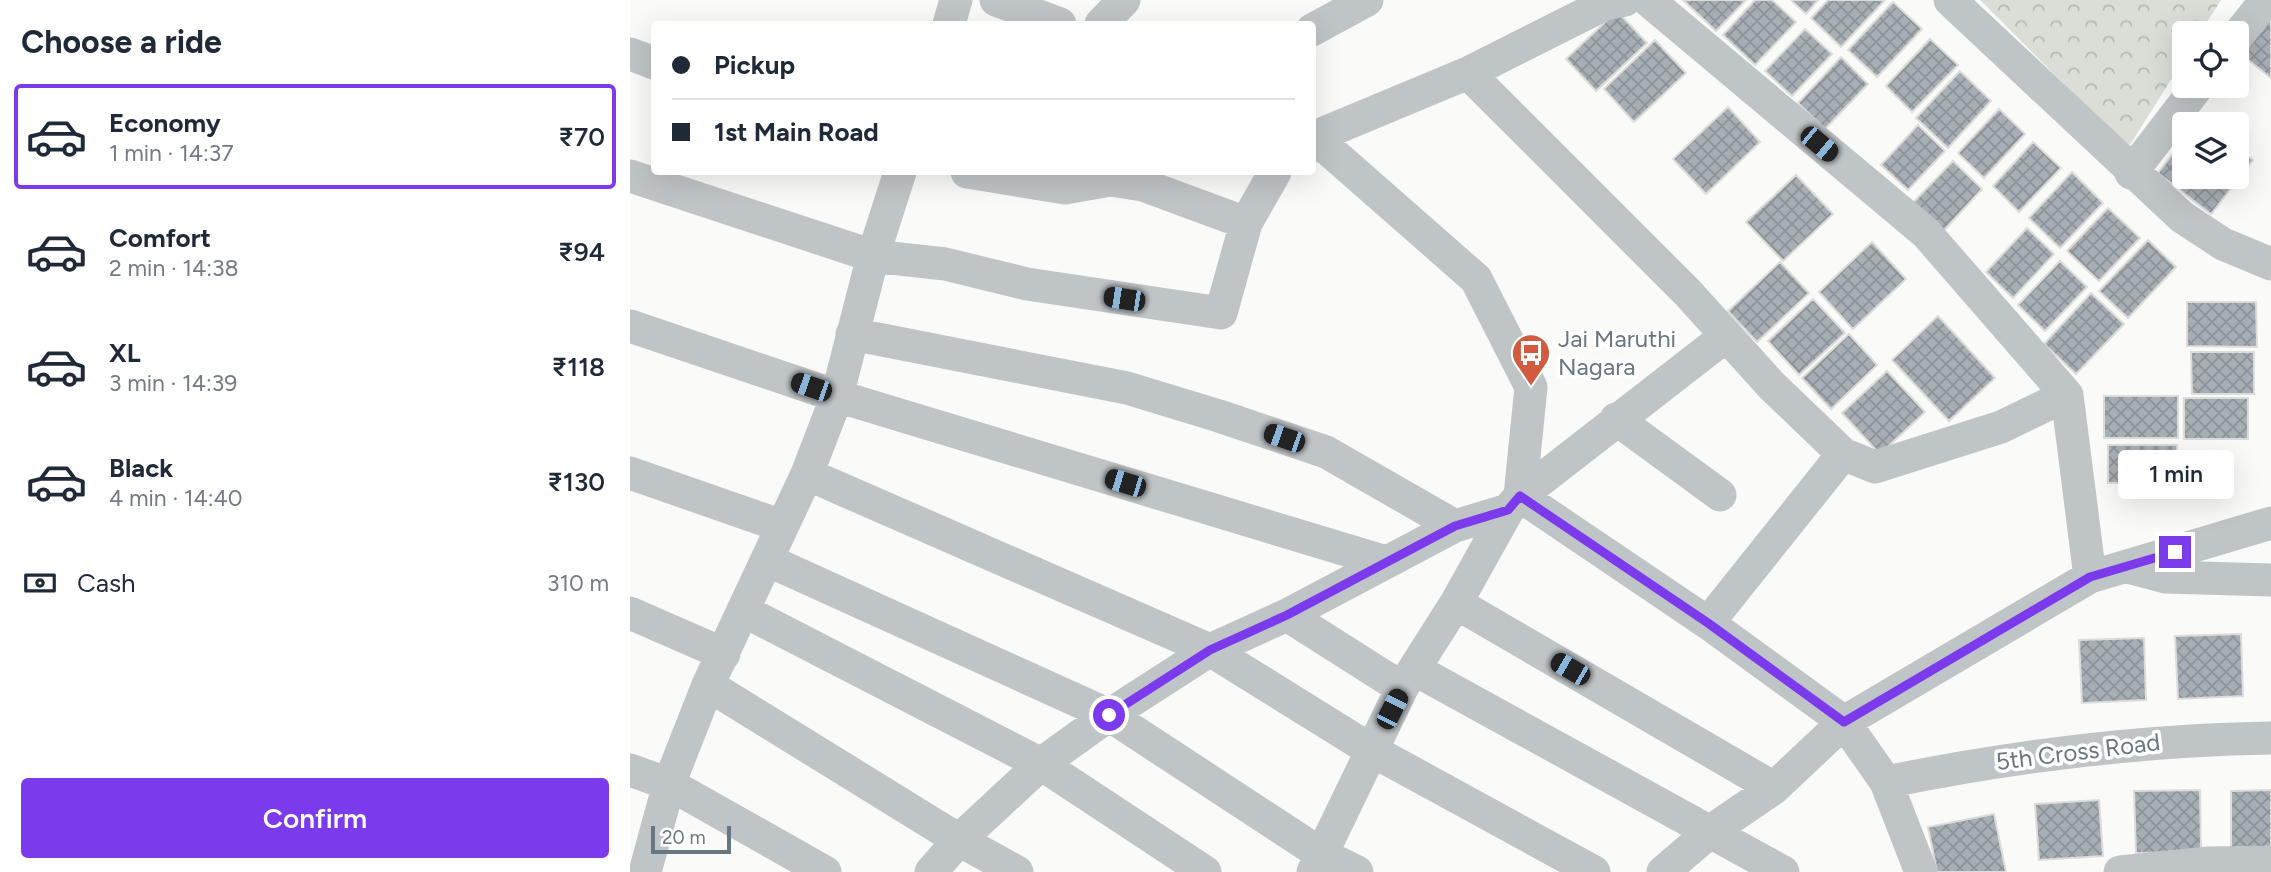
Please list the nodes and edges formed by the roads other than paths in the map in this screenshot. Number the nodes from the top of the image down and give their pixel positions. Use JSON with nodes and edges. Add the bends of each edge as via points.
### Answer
{"nodes":[{"id":1,"x":956,"y":0,"type":"edge"},
{"id":2,"x":996,"y":0,"type":"edge"},
{"id":3,"x":1124,"y":0,"type":"edge"},
{"id":4,"x":1367,"y":0,"type":"edge"},
{"id":5,"x":1625,"y":0,"type":"edge"},
{"id":6,"x":1648,"y":0,"type":"edge"},
{"id":7,"x":1950,"y":0,"type":"edge"},
{"id":8,"x":2266,"y":0,"type":"edge"},
{"id":9,"x":950,"y":21,"type":"edge"},
{"id":10,"x":1052,"y":21,"type":"edge"},
{"id":11,"x":1104,"y":21,"type":"edge"},
{"id":12,"x":2249,"y":22,"type":"edge"},
{"id":13,"x":1316,"y":28,"type":"edge"},
{"id":14,"x":630,"y":54,"type":"edge"},
{"id":15,"x":651,"y":62,"type":"edge"},
{"id":16,"x":1468,"y":73,"type":"junction"},
{"id":17,"x":2190,"y":98,"type":"edge"},
{"id":18,"x":1316,"y":138,"type":"edge"},
{"id":19,"x":1316,"y":142,"type":"edge"},
{"id":20,"x":2131,"y":173,"type":"junction"},
{"id":21,"x":899,"y":175,"type":"edge"},
{"id":22,"x":985,"y":175,"type":"edge"},
{"id":23,"x":1273,"y":175,"type":"edge"},
{"id":24,"x":630,"y":176,"type":"edge"},
{"id":25,"x":1246,"y":223,"type":"junction"},
{"id":26,"x":873,"y":256,"type":"junction"},
{"id":27,"x":2271,"y":264,"type":"edge"},
{"id":28,"x":630,"y":326,"type":"edge"},
{"id":29,"x":852,"y":334,"type":"junction"},
{"id":30,"x":1726,"y":336,"type":"junction"},
{"id":31,"x":2067,"y":395,"type":"junction"},
{"id":32,"x":837,"y":396,"type":"junction"},
{"id":33,"x":1616,"y":419,"type":"junction"},
{"id":34,"x":1843,"y":454,"type":"junction"},
{"id":35,"x":630,"y":472,"type":"edge"},
{"id":36,"x":807,"y":474,"type":"junction"},
{"id":37,"x":1720,"y":495,"type":"dead end"},
{"id":38,"x":1514,"y":503,"type":"junction"},
{"id":39,"x":2271,"y":523,"type":"edge"},
{"id":40,"x":782,"y":526,"type":"junction"},
{"id":41,"x":1455,"y":526,"type":"junction"},
{"id":42,"x":767,"y":561,"type":"junction"},
{"id":43,"x":1386,"y":562,"type":"junction"},
{"id":44,"x":2126,"y":566,"type":"junction"},
{"id":45,"x":2090,"y":577,"type":"junction"},
{"id":46,"x":2271,"y":580,"type":"edge"},
{"id":47,"x":1456,"y":603,"type":"junction"},
{"id":48,"x":744,"y":611,"type":"junction"},
{"id":49,"x":630,"y":613,"type":"edge"},
{"id":50,"x":1287,"y":615,"type":"junction"},
{"id":51,"x":1708,"y":623,"type":"junction"},
{"id":52,"x":1210,"y":650,"type":"junction"},
{"id":53,"x":724,"y":654,"type":"junction"},
{"id":54,"x":1408,"y":678,"type":"junction"},
{"id":55,"x":708,"y":685,"type":"junction"},
{"id":56,"x":1109,"y":715,"type":"junction"},
{"id":57,"x":1844,"y":722,"type":"junction"},
{"id":58,"x":2271,"y":738,"type":"edge"},
{"id":59,"x":1371,"y":750,"type":"junction"},
{"id":60,"x":1041,"y":764,"type":"junction"},
{"id":61,"x":630,"y":770,"type":"edge"},
{"id":62,"x":1886,"y":782,"type":"junction"},
{"id":63,"x":669,"y":784,"type":"junction"},
{"id":64,"x":1774,"y":788,"type":"junction"},
{"id":65,"x":1711,"y":831,"type":"junction"},
{"id":66,"x":959,"y":840,"type":"junction"},
{"id":67,"x":2271,"y":862,"type":"edge"},
{"id":68,"x":1317,"y":863,"type":"edge"},
{"id":69,"x":645,"y":872,"type":"edge"},
{"id":70,"x":825,"y":872,"type":"edge"},
{"id":71,"x":932,"y":872,"type":"edge"},
{"id":72,"x":1017,"y":872,"type":"edge"},
{"id":73,"x":1205,"y":872,"type":"edge"},
{"id":74,"x":1357,"y":872,"type":"edge"},
{"id":75,"x":1594,"y":872,"type":"edge"},
{"id":76,"x":1663,"y":872,"type":"edge"},
{"id":77,"x":1783,"y":872,"type":"edge"},
{"id":78,"x":1921,"y":872,"type":"edge"},
{"id":79,"x":2120,"y":872,"type":"edge"}],
"edges":[{"from":1,"to":9,"type":"street"},
{"from":2,"to":10,"type":"street"},
{"from":3,"to":11,"type":"street"},
{"from":4,"to":13,"type":"street"},
{"from":5,"to":16,"type":"street","via":[[1605,4]]},
{"from":6,"to":31,"type":"street","via":[[1926,233]]},
{"from":7,"to":20,"type":"street"},
{"from":8,"to":12,"type":"street"},
{"from":14,"to":15,"type":"street"},
{"from":16,"to":18,"type":"street"},
{"from":16,"to":30,"type":"street"},
{"from":17,"to":20,"type":"street"},
{"from":19,"to":38,"type":"street","via":[[1475,279],[1531,387]]},
{"from":20,"to":27,"type":"street","via":[[2192,224],[2223,244]]},
{"from":21,"to":26,"type":"street"},
{"from":22,"to":25,"type":"street","via":[[1065,188],[1110,180],[1143,185]]},
{"from":23,"to":25,"type":"street"},
{"from":24,"to":26,"type":"street"},
{"from":25,"to":26,"type":"street","via":[[1221,313],[1027,284],[945,264]]},
{"from":26,"to":29,"type":"street"},
{"from":28,"to":32,"type":"street"},
{"from":29,"to":32,"type":"street"},
{"from":29,"to":41,"type":"street","via":[[1126,388],[1219,416],[1326,453]]},
{"from":30,"to":33,"type":"street"},
{"from":30,"to":34,"type":"street"},
{"from":31,"to":34,"type":"street","via":[[2001,427],[1875,467]]},
{"from":31,"to":45,"type":"street"},
{"from":32,"to":36,"type":"street"},
{"from":32,"to":43,"type":"street"},
{"from":33,"to":37,"type":"street"},
{"from":33,"to":38,"type":"street"},
{"from":34,"to":51,"type":"street"},
{"from":35,"to":40,"type":"street"},
{"from":36,"to":40,"type":"street"},
{"from":36,"to":52,"type":"street"},
{"from":38,"to":41,"type":"street"},
{"from":38,"to":47,"type":"street"},
{"from":38,"to":51,"type":"street"},
{"from":39,"to":44,"type":"street"},
{"from":40,"to":42,"type":"street"},
{"from":41,"to":43,"type":"street"},
{"from":42,"to":48,"type":"street"},
{"from":42,"to":56,"type":"street"},
{"from":43,"to":50,"type":"street"},
{"from":44,"to":45,"type":"street"},
{"from":44,"to":46,"type":"street","via":[[2166,577]]},
{"from":45,"to":57,"type":"street"},
{"from":47,"to":54,"type":"street"},
{"from":47,"to":64,"type":"street"},
{"from":48,"to":53,"type":"street"},
{"from":48,"to":60,"type":"street"},
{"from":49,"to":53,"type":"street"},
{"from":50,"to":52,"type":"street"},
{"from":50,"to":54,"type":"street"},
{"from":51,"to":57,"type":"street"},
{"from":52,"to":56,"type":"street"},
{"from":52,"to":59,"type":"street"},
{"from":53,"to":55,"type":"street"},
{"from":54,"to":59,"type":"street"},
{"from":54,"to":65,"type":"street"},
{"from":55,"to":63,"type":"street"},
{"from":55,"to":66,"type":"street"},
{"from":56,"to":60,"type":"street"},
{"from":56,"to":68,"type":"street"},
{"from":57,"to":62,"type":"street"},
{"from":57,"to":64,"type":"street"},
{"from":58,"to":62,"type":"street","name":"5th Cross Road","via":[[2058,751]]},
{"from":59,"to":68,"type":"street"},
{"from":59,"to":75,"type":"street"},
{"from":60,"to":66,"type":"street"},
{"from":60,"to":73,"type":"street"},
{"from":61,"to":63,"type":"street"},
{"from":62,"to":78,"type":"street"},
{"from":63,"to":69,"type":"street"},
{"from":63,"to":70,"type":"street"},
{"from":64,"to":65,"type":"street"},
{"from":65,"to":76,"type":"street"},
{"from":65,"to":77,"type":"street"},
{"from":66,"to":71,"type":"street"},
{"from":66,"to":72,"type":"street"},
{"from":67,"to":79,"type":"street"},
{"from":68,"to":74,"type":"street"}]}
